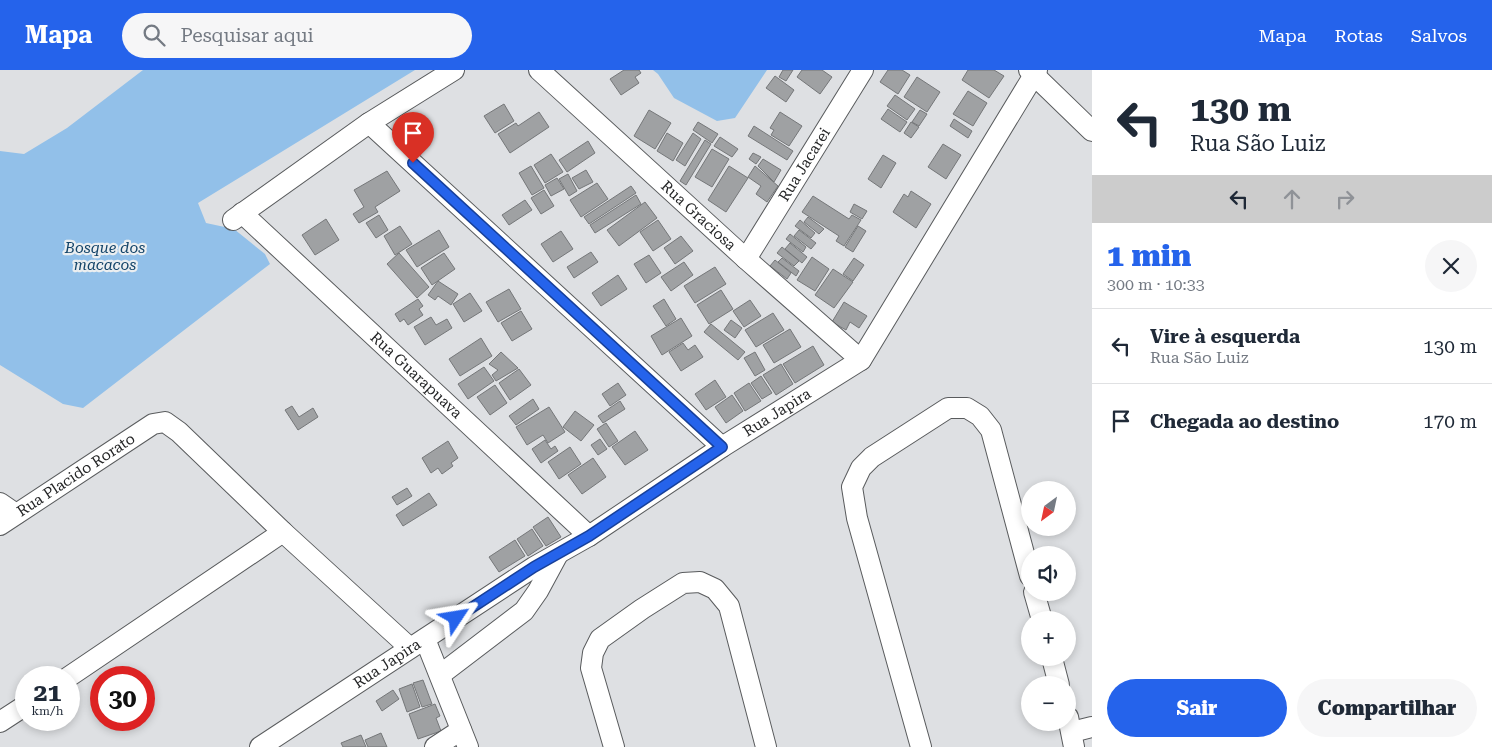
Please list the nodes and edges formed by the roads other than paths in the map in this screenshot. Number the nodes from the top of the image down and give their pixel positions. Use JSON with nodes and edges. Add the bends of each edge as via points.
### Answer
{"nodes":[{"id":1,"x":454,"y":70,"type":"edge"},
{"id":2,"x":539,"y":70,"type":"edge"},
{"id":3,"x":863,"y":70,"type":"edge"},
{"id":4,"x":1033,"y":72,"type":"edge"},
{"id":5,"x":369,"y":123,"type":"junction"},
{"id":6,"x":1092,"y":132,"type":"edge"},
{"id":7,"x":746,"y":258,"type":"junction"},
{"id":8,"x":861,"y":360,"type":"junction"},
{"id":9,"x":722,"y":447,"type":"junction"},
{"id":10,"x":5,"y":514,"type":"edge"},
{"id":11,"x":283,"y":532,"type":"junction"},
{"id":12,"x":589,"y":536,"type":"junction"},
{"id":13,"x":1022,"y":546,"type":"edge"},
{"id":14,"x":558,"y":554,"type":"junction"},
{"id":15,"x":418,"y":644,"type":"junction"},
{"id":16,"x":80,"y":669,"type":"edge"},
{"id":17,"x":440,"y":675,"type":"junction"},
{"id":18,"x":15,"y":712,"type":"edge"},
{"id":19,"x":0,"y":722,"type":"edge"},
{"id":20,"x":1092,"y":727,"type":"edge"},
{"id":21,"x":1071,"y":732,"type":"edge"},
{"id":22,"x":464,"y":738,"type":"edge"},
{"id":23,"x":260,"y":747,"type":"edge"},
{"id":24,"x":435,"y":747,"type":"edge"},
{"id":25,"x":614,"y":747,"type":"edge"},
{"id":26,"x":766,"y":747,"type":"edge"},
{"id":27,"x":921,"y":747,"type":"edge"}],
"edges":[{"from":1,"to":5,"type":"street"},
{"from":2,"to":7,"type":"street","name":"Rua Graciosa"},
{"from":3,"to":7,"type":"street","name":"Rua Jacarei"},
{"from":4,"to":6,"type":"street"},
{"from":4,"to":8,"type":"street","name":"Rua Japira"},
{"from":5,"to":9,"type":"street"},
{"from":5,"to":12,"type":"street","name":"Rua Guarapuava","via":[[238,216]]},
{"from":7,"to":8,"type":"street","name":"Rua Graciosa"},
{"from":8,"to":9,"type":"street","name":"Rua Japira"},
{"from":9,"to":12,"type":"street","name":"Rua Japira"},
{"from":10,"to":11,"type":"street","name":"Rua Placido Rorato","via":[[153,424],[165,422]]},
{"from":11,"to":15,"type":"street"},
{"from":11,"to":16,"type":"street"},
{"from":12,"to":14,"type":"street","name":"Rua Japira"},
{"from":13,"to":27,"type":"street","via":[[991,430],[980,416],[967,408],[948,408],[872,457],[861,468],[852,487],[857,518]]},
{"from":14,"to":15,"type":"street","name":"Rua Japira"},
{"from":14,"to":17,"type":"street","via":[[524,612]]},
{"from":15,"to":17,"type":"street"},
{"from":15,"to":23,"type":"street","name":"Rua Japira"},
{"from":17,"to":22,"type":"street"},
{"from":18,"to":19,"type":"street"},
{"from":20,"to":21,"type":"street"},
{"from":22,"to":24,"type":"street"},
{"from":25,"to":26,"type":"street","via":[[591,668],[593,653],[600,640],[642,609],[682,583],[700,582],[715,589],[729,606]]}]}
